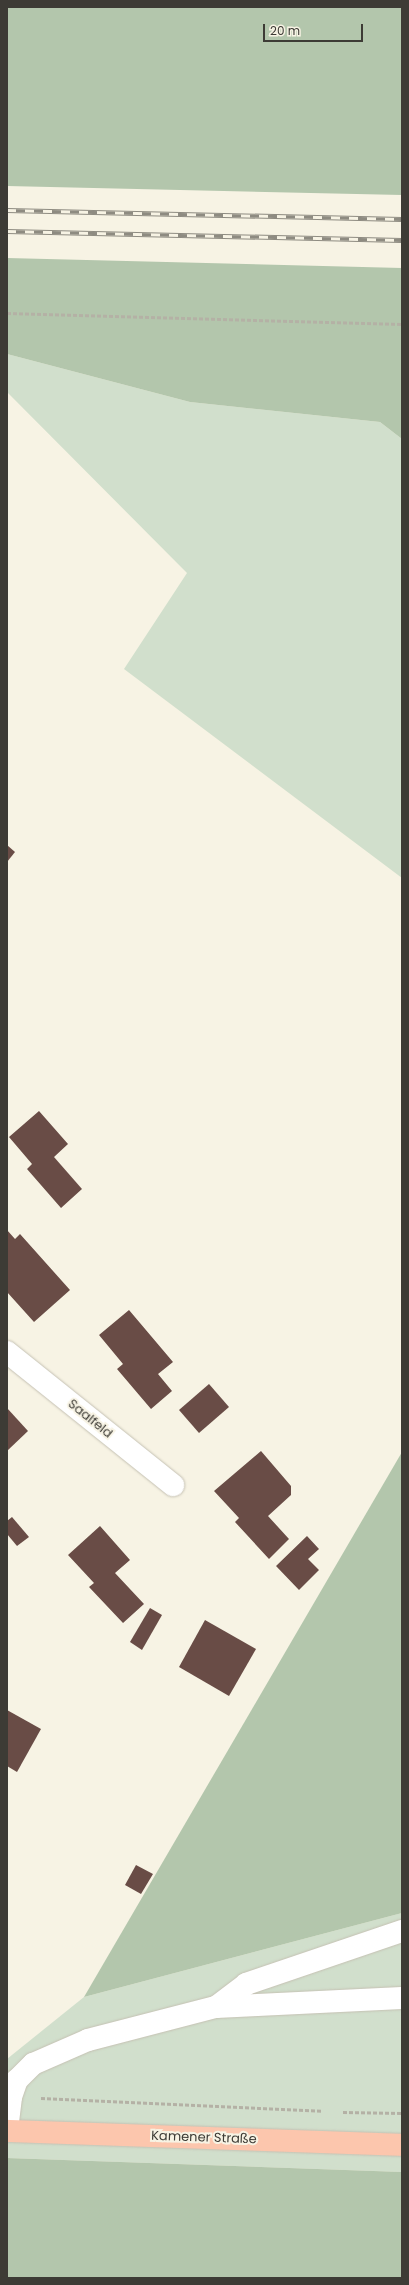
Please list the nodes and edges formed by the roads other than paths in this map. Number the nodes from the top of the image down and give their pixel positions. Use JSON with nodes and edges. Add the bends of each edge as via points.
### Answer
{"nodes":[{"id":1,"x":7,"y":1352,"type":"edge"},
{"id":2,"x":173,"y":1485,"type":"dead end"},
{"id":3,"x":402,"y":1931,"type":"edge"},
{"id":4,"x":402,"y":1998,"type":"edge"},
{"id":5,"x":216,"y":2007,"type":"junction"},
{"id":6,"x":7,"y":2131,"type":"edge"},
{"id":7,"x":402,"y":2145,"type":"edge"}],
"edges":[{"from":1,"to":2,"type":"street","name":"Saalfeld"},
{"from":3,"to":5,"type":"street","via":[[246,1984]]},
{"from":4,"to":5,"type":"street"},
{"from":5,"to":6,"type":"street","via":[[88,2040],[33,2064],[17,2080],[11,2097]]},
{"from":6,"to":7,"type":"main road","name":"Kamener Straße"}]}
